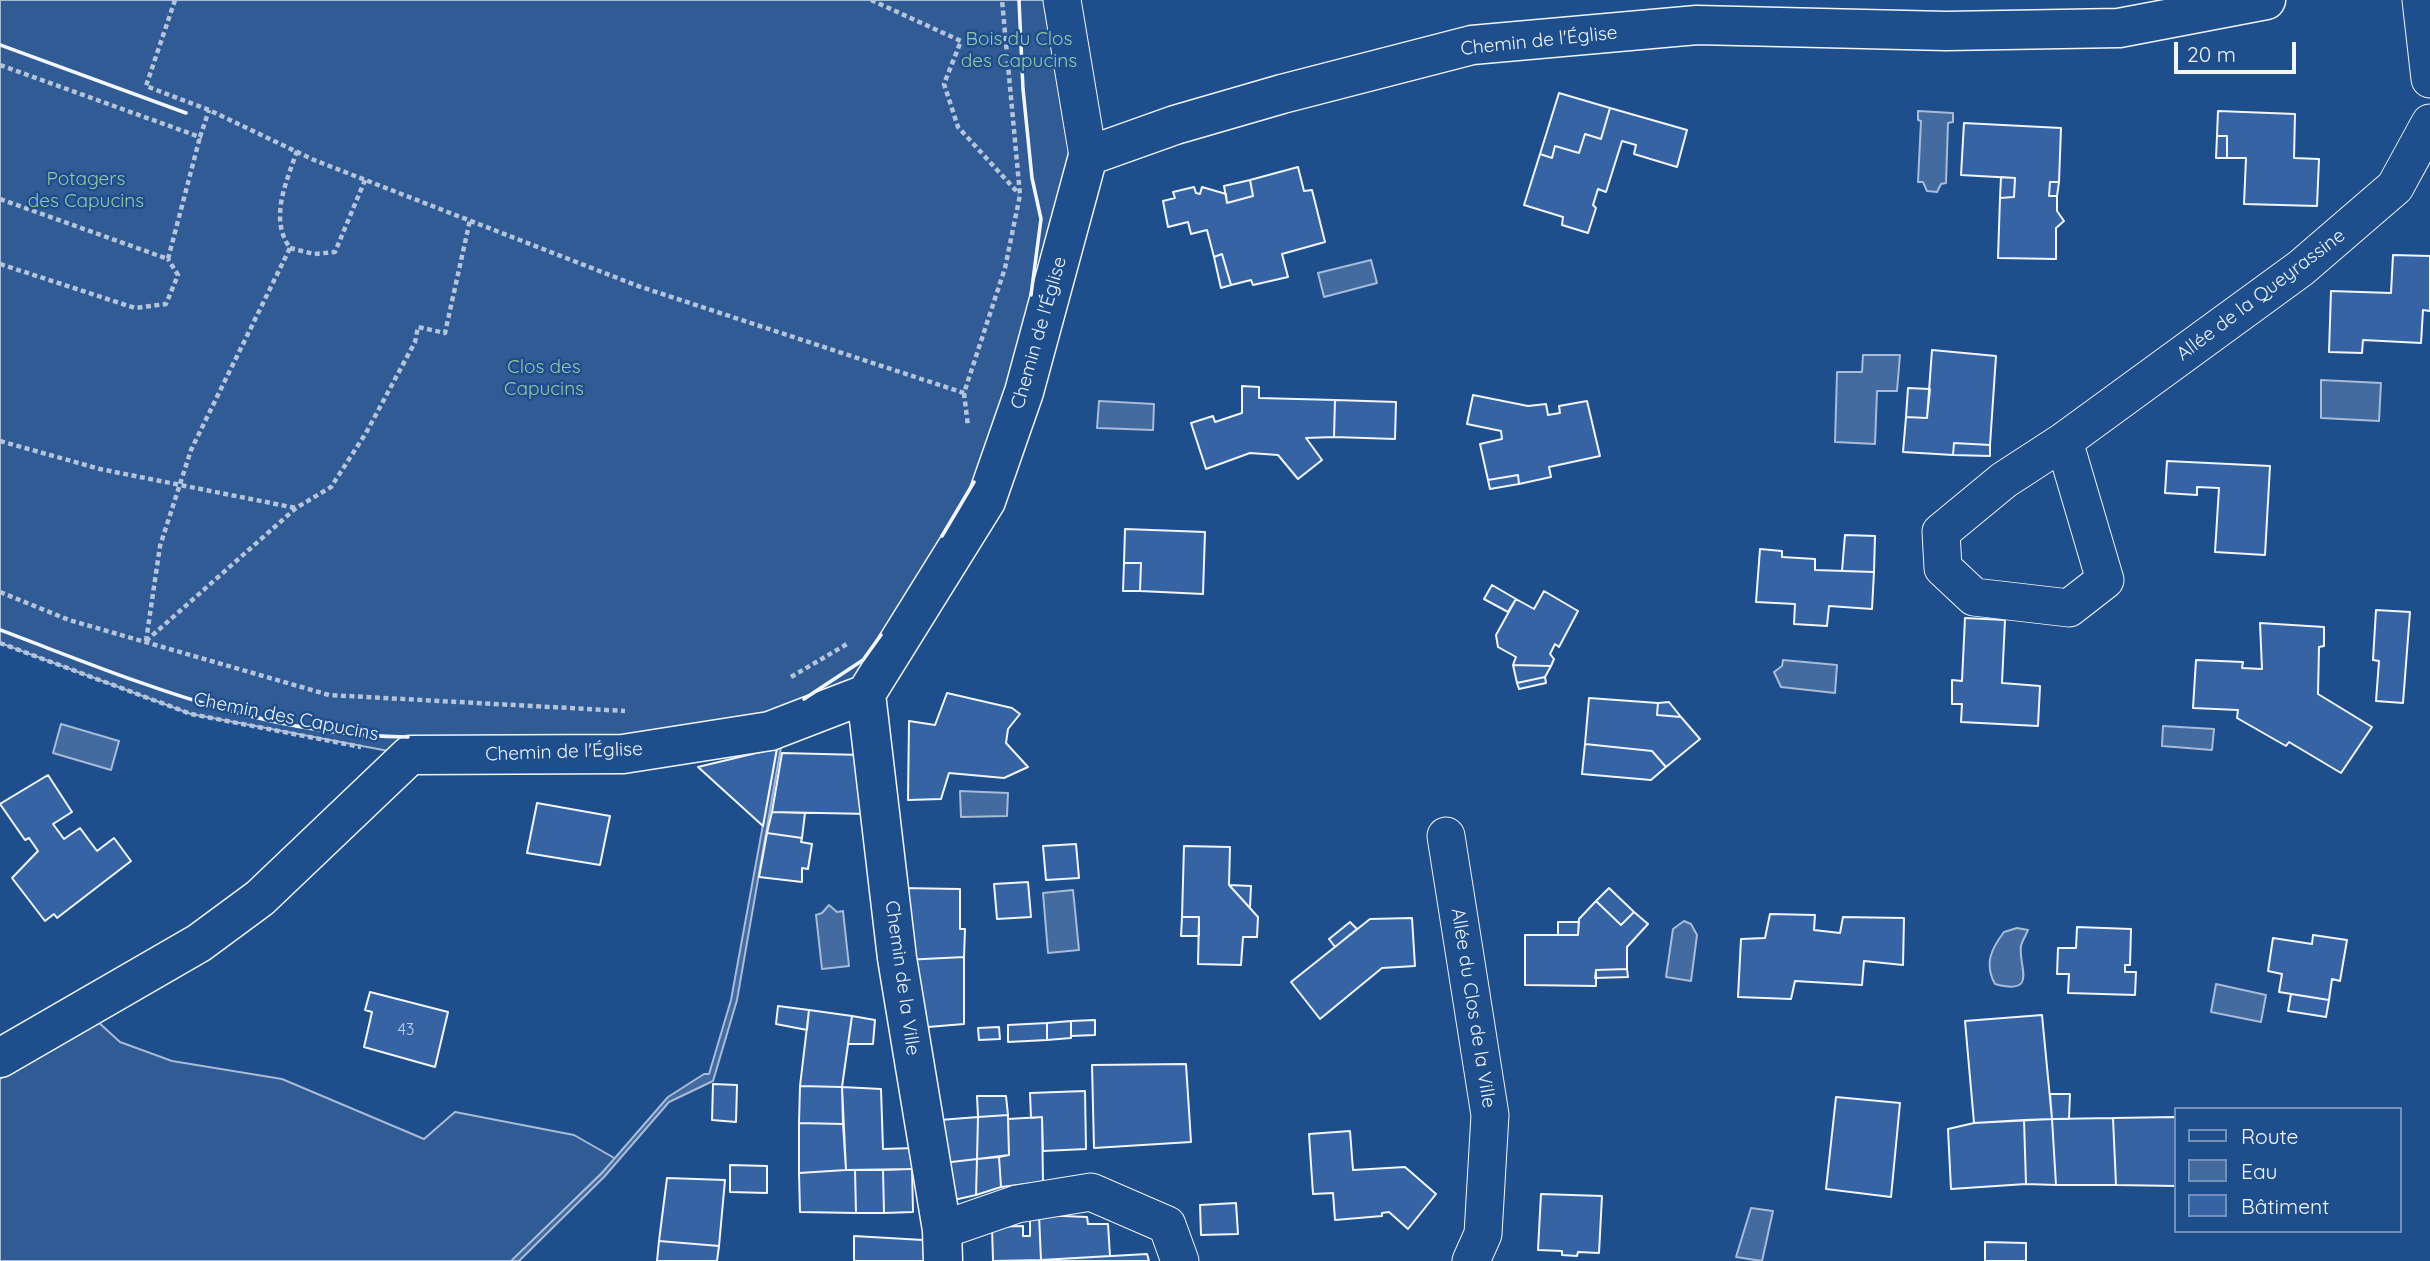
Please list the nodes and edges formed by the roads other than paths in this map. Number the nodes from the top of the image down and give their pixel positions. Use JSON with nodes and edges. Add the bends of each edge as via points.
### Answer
{"nodes":[{"id":1,"x":1062,"y":0,"type":"edge"},
{"id":2,"x":2266,"y":0,"type":"edge"},
{"id":3,"x":2421,"y":0,"type":"edge"},
{"id":4,"x":2430,"y":79,"type":"edge"},
{"id":5,"x":2430,"y":123,"type":"edge"},
{"id":6,"x":1088,"y":156,"type":"junction"},
{"id":7,"x":2064,"y":441,"type":"junction"},
{"id":8,"x":866,"y":694,"type":"junction"},
{"id":9,"x":1446,"y":836,"type":"dead end"},
{"id":10,"x":0,"y":1058,"type":"edge"},
{"id":11,"x":943,"y":1245,"type":"edge"},
{"id":12,"x":1180,"y":1261,"type":"edge"},
{"id":13,"x":1471,"y":1261,"type":"edge"}],
"edges":[{"from":1,"to":6,"type":"street"},
{"from":2,"to":6,"type":"street","name":"Chemin de l'Église","via":[[2119,28],[1946,31],[1697,25],[1472,45],[1282,94]]},
{"from":3,"to":4,"type":"street"},
{"from":5,"to":7,"type":"street","name":"Allée de la Queyrassine","via":[[2396,187],[2301,268]]},
{"from":6,"to":8,"type":"street","name":"Chemin de l'Église","via":[[1024,392],[986,501]]},
{"from":7,"to":7,"type":"street","name":"Allée de la Queyrassine","via":[[2004,480],[1941,532],[1943,568],[1974,597],[2069,608],[2105,580]]},
{"from":8,"to":10,"type":"street","name":"Chemin de l'Église","via":[[770,731],[624,754],[410,755],[260,898],[199,943]]},
{"from":8,"to":11,"type":"street","name":"Chemin de la Ville","via":[[897,958]]},
{"from":9,"to":13,"type":"street","name":"Allée du Clos de la Ville","via":[[1490,1115],[1483,1234]]},
{"from":11,"to":12,"type":"street","via":[[1017,1204],[1091,1192],[1167,1225]]}]}
